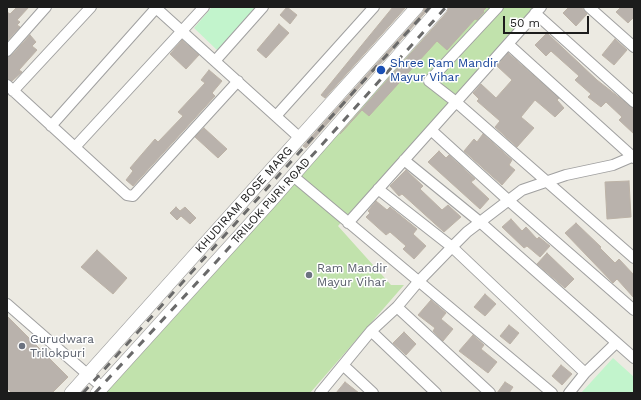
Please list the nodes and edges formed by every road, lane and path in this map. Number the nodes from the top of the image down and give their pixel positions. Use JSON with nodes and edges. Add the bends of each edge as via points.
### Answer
{"nodes":[{"id":1,"x":46,"y":7,"type":"edge"},
{"id":2,"x":91,"y":7,"type":"edge"},
{"id":3,"x":156,"y":7,"type":"edge"},
{"id":4,"x":204,"y":7,"type":"edge"},
{"id":5,"x":263,"y":7,"type":"edge"},
{"id":6,"x":374,"y":7,"type":"edge"},
{"id":7,"x":417,"y":7,"type":"edge"},
{"id":8,"x":442,"y":7,"type":"edge"},
{"id":9,"x":498,"y":7,"type":"edge"},
{"id":10,"x":589,"y":7,"type":"edge"},
{"id":11,"x":538,"y":10,"type":"edge"},
{"id":12,"x":182,"y":30,"type":"junction"},
{"id":13,"x":508,"y":44,"type":"junction"},
{"id":14,"x":634,"y":48,"type":"edge"},
{"id":15,"x":7,"y":51,"type":"edge"},
{"id":16,"x":216,"y":61,"type":"junction"},
{"id":17,"x":238,"y":81,"type":"junction"},
{"id":18,"x":10,"y":88,"type":"edge"},
{"id":19,"x":456,"y":102,"type":"junction"},
{"id":20,"x":634,"y":102,"type":"edge"},
{"id":21,"x":276,"y":116,"type":"junction"},
{"id":22,"x":51,"y":126,"type":"junction"},
{"id":23,"x":431,"y":130,"type":"junction"},
{"id":24,"x":300,"y":138,"type":"junction"},
{"id":25,"x":75,"y":147,"type":"junction"},
{"id":26,"x":633,"y":157,"type":"edge"},
{"id":27,"x":404,"y":160,"type":"junction"},
{"id":28,"x":293,"y":176,"type":"junction"},
{"id":29,"x":547,"y":182,"type":"junction"},
{"id":30,"x":378,"y":189,"type":"junction"},
{"id":31,"x":508,"y":200,"type":"junction"},
{"id":32,"x":480,"y":222,"type":"junction"},
{"id":33,"x":348,"y":223,"type":"junction"},
{"id":34,"x":452,"y":247,"type":"junction"},
{"id":35,"x":634,"y":258,"type":"edge"},
{"id":36,"x":418,"y":282,"type":"junction"},
{"id":37,"x":7,"y":304,"type":"edge"},
{"id":38,"x":397,"y":307,"type":"junction"},
{"id":39,"x":634,"y":310,"type":"edge"},
{"id":40,"x":371,"y":331,"type":"junction"},
{"id":41,"x":616,"y":343,"type":"junction"},
{"id":42,"x":634,"y":358,"type":"edge"},
{"id":43,"x":343,"y":365,"type":"junction"},
{"id":44,"x":585,"y":373,"type":"junction"},
{"id":45,"x":87,"y":375,"type":"junction"},
{"id":46,"x":100,"y":390,"type":"edge"},
{"id":47,"x":71,"y":393,"type":"edge"},
{"id":48,"x":320,"y":393,"type":"edge"},
{"id":49,"x":373,"y":393,"type":"edge"},
{"id":50,"x":436,"y":393,"type":"edge"},
{"id":51,"x":490,"y":393,"type":"edge"},
{"id":52,"x":552,"y":393,"type":"edge"},
{"id":53,"x":569,"y":393,"type":"edge"}],
"edges":[{"from":1,"to":15,"type":"street"},
{"from":2,"to":18,"type":"street"},
{"from":3,"to":12,"type":"street"},
{"from":3,"to":22,"type":"street"},
{"from":4,"to":12,"type":"street"},
{"from":5,"to":16,"type":"street"},
{"from":6,"to":21,"type":"street"},
{"from":7,"to":24,"type":"street","name":"KHUDIRAM BOSE MARG"},
{"from":8,"to":28,"type":"street","name":"TRILOK PURI ROAD"},
{"from":9,"to":19,"type":"street","via":[[428,81]]},
{"from":10,"to":14,"type":"street"},
{"from":11,"to":13,"type":"street"},
{"from":11,"to":20,"type":"street"},
{"from":12,"to":16,"type":"street"},
{"from":12,"to":25,"type":"street"},
{"from":13,"to":19,"type":"street"},
{"from":13,"to":26,"type":"street"},
{"from":16,"to":17,"type":"street"},
{"from":17,"to":21,"type":"street"},
{"from":17,"to":25,"type":"street","via":[[133,196],[127,195]]},
{"from":18,"to":22,"type":"street"},
{"from":19,"to":23,"type":"street"},
{"from":19,"to":29,"type":"street"},
{"from":21,"to":24,"type":"street"},
{"from":22,"to":25,"type":"street"},
{"from":23,"to":27,"type":"street"},
{"from":23,"to":31,"type":"street"},
{"from":24,"to":45,"type":"street","name":"KHUDIRAM BOSE MARG"},
{"from":26,"to":29,"type":"street","via":[[613,165],[566,175]]},
{"from":27,"to":30,"type":"street"},
{"from":27,"to":32,"type":"street"},
{"from":28,"to":33,"type":"street"},
{"from":28,"to":46,"type":"street","name":"TRILOK PURI ROAD"},
{"from":29,"to":31,"type":"street","via":[[522,190]]},
{"from":29,"to":35,"type":"street"},
{"from":30,"to":33,"type":"street"},
{"from":30,"to":34,"type":"street"},
{"from":31,"to":32,"type":"street"},
{"from":31,"to":39,"type":"street"},
{"from":32,"to":34,"type":"street"},
{"from":32,"to":41,"type":"street"},
{"from":33,"to":36,"type":"street"},
{"from":34,"to":36,"type":"street"},
{"from":34,"to":44,"type":"street"},
{"from":36,"to":38,"type":"street"},
{"from":36,"to":52,"type":"street"},
{"from":37,"to":45,"type":"street"},
{"from":38,"to":40,"type":"street"},
{"from":38,"to":51,"type":"street"},
{"from":40,"to":43,"type":"street"},
{"from":40,"to":50,"type":"street"},
{"from":41,"to":42,"type":"street"},
{"from":41,"to":44,"type":"street"},
{"from":43,"to":48,"type":"street"},
{"from":43,"to":49,"type":"street"},
{"from":44,"to":53,"type":"street"},
{"from":45,"to":46,"type":"street"},
{"from":45,"to":47,"type":"street","name":"KHUDIRAM BOSE MARG"}]}
